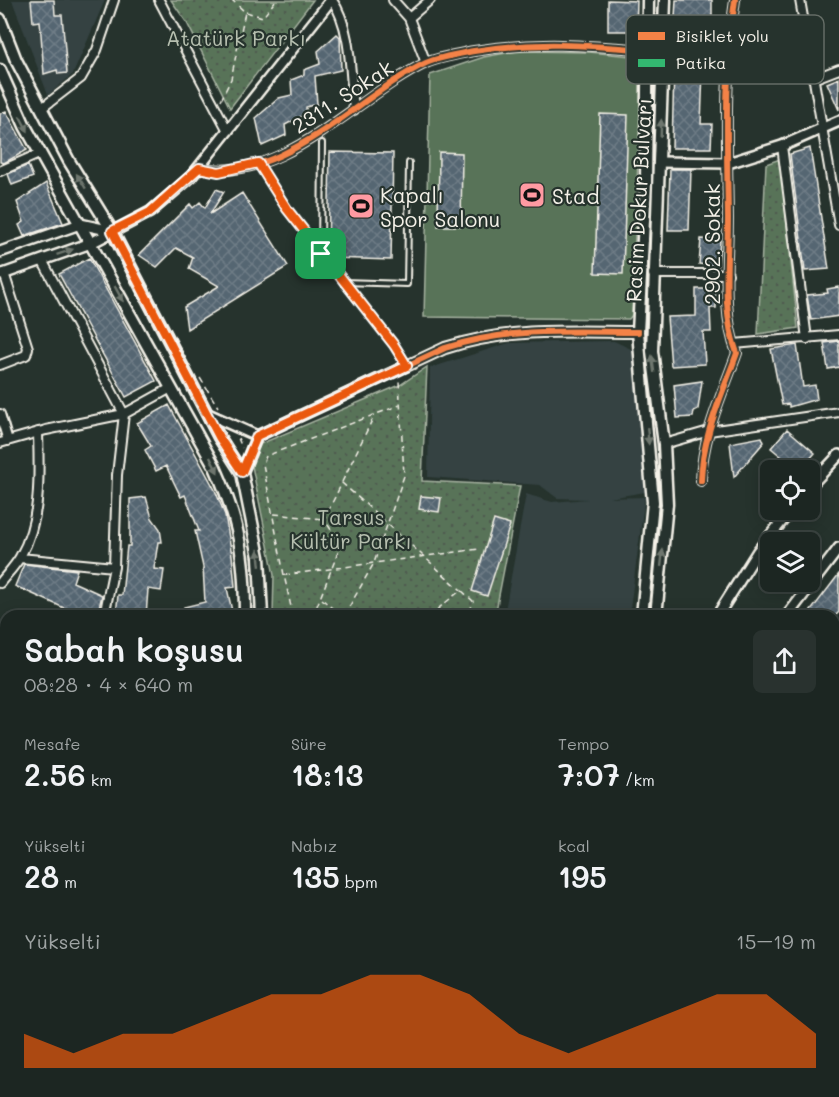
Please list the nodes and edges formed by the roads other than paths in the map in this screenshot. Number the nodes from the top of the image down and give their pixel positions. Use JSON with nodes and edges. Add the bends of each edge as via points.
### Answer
{"nodes":[{"id":1,"x":114,"y":0,"type":"edge"},
{"id":2,"x":159,"y":0,"type":"edge"},
{"id":3,"x":332,"y":0,"type":"edge"},
{"id":4,"x":393,"y":0,"type":"edge"},
{"id":5,"x":430,"y":0,"type":"edge"},
{"id":6,"x":648,"y":0,"type":"edge"},
{"id":7,"x":665,"y":0,"type":"edge"},
{"id":8,"x":735,"y":0,"type":"edge"},
{"id":9,"x":801,"y":0,"type":"edge"},
{"id":10,"x":648,"y":15,"type":"edge"},
{"id":11,"x":665,"y":15,"type":"edge"},
{"id":12,"x":733,"y":15,"type":"edge"},
{"id":13,"x":803,"y":15,"type":"edge"},
{"id":14,"x":409,"y":18,"type":"junction"},
{"id":15,"x":0,"y":19,"type":"edge"},
{"id":16,"x":626,"y":48,"type":"edge"},
{"id":17,"x":426,"y":63,"type":"junction"},
{"id":18,"x":839,"y":69,"type":"edge"},
{"id":19,"x":0,"y":70,"type":"edge"},
{"id":20,"x":824,"y":75,"type":"edge"},
{"id":21,"x":647,"y":84,"type":"edge"},
{"id":22,"x":662,"y":84,"type":"edge"},
{"id":23,"x":728,"y":84,"type":"edge"},
{"id":24,"x":814,"y":84,"type":"edge"},
{"id":25,"x":2,"y":85,"type":"edge"},
{"id":26,"x":42,"y":108,"type":"junction"},
{"id":27,"x":354,"y":110,"type":"junction"},
{"id":28,"x":839,"y":121,"type":"edge"},
{"id":29,"x":821,"y":128,"type":"junction"},
{"id":30,"x":228,"y":131,"type":"junction"},
{"id":31,"x":322,"y":142,"type":"dead end"},
{"id":32,"x":782,"y":146,"type":"junction"},
{"id":33,"x":41,"y":153,"type":"junction"},
{"id":34,"x":660,"y":162,"type":"junction"},
{"id":35,"x":258,"y":163,"type":"junction"},
{"id":36,"x":728,"y":163,"type":"junction"},
{"id":37,"x":409,"y":164,"type":"dead end"},
{"id":38,"x":199,"y":168,"type":"junction"},
{"id":39,"x":0,"y":171,"type":"edge"},
{"id":40,"x":836,"y":177,"type":"edge"},
{"id":41,"x":80,"y":224,"type":"junction"},
{"id":42,"x":839,"y":225,"type":"edge"},
{"id":43,"x":112,"y":231,"type":"junction"},
{"id":44,"x":91,"y":243,"type":"junction"},
{"id":45,"x":0,"y":252,"type":"edge"},
{"id":46,"x":321,"y":254,"type":"junction"},
{"id":47,"x":42,"y":260,"type":"junction"},
{"id":48,"x":2,"y":274,"type":"edge"},
{"id":49,"x":653,"y":274,"type":"junction"},
{"id":50,"x":728,"y":274,"type":"junction"},
{"id":51,"x":342,"y":282,"type":"junction"},
{"id":52,"x":638,"y":332,"type":"junction"},
{"id":53,"x":839,"y":335,"type":"edge"},
{"id":54,"x":807,"y":339,"type":"junction"},
{"id":55,"x":734,"y":344,"type":"junction"},
{"id":56,"x":0,"y":365,"type":"edge"},
{"id":57,"x":407,"y":366,"type":"junction"},
{"id":58,"x":171,"y":388,"type":"junction"},
{"id":59,"x":839,"y":412,"type":"edge"},
{"id":60,"x":0,"y":414,"type":"edge"},
{"id":61,"x":124,"y":414,"type":"junction"},
{"id":62,"x":208,"y":414,"type":"junction"},
{"id":63,"x":709,"y":431,"type":"junction"},
{"id":64,"x":38,"y":432,"type":"junction"},
{"id":65,"x":257,"y":436,"type":"junction"},
{"id":66,"x":4,"y":442,"type":"edge"},
{"id":67,"x":664,"y":444,"type":"junction"},
{"id":68,"x":839,"y":455,"type":"edge"},
{"id":69,"x":242,"y":472,"type":"junction"},
{"id":70,"x":820,"y":475,"type":"edge"},
{"id":71,"x":701,"y":481,"type":"dead end"},
{"id":72,"x":783,"y":520,"type":"edge"},
{"id":73,"x":839,"y":548,"type":"edge"},
{"id":74,"x":20,"y":558,"type":"junction"},
{"id":75,"x":114,"y":567,"type":"junction"},
{"id":76,"x":0,"y":583,"type":"edge"},
{"id":77,"x":105,"y":610,"type":"edge"},
{"id":78,"x":245,"y":610,"type":"edge"},
{"id":79,"x":262,"y":610,"type":"edge"},
{"id":80,"x":643,"y":610,"type":"edge"},
{"id":81,"x":657,"y":610,"type":"edge"},
{"id":82,"x":721,"y":610,"type":"edge"},
{"id":83,"x":792,"y":610,"type":"edge"}],
"edges":[{"from":1,"to":26,"type":"street","via":[[97,50],[81,78]]},
{"from":2,"to":30,"type":"street"},
{"from":3,"to":27,"type":"street","via":[[341,13],[346,34]]},
{"from":3,"to":30,"type":"street"},
{"from":4,"to":14,"type":"street"},
{"from":5,"to":14,"type":"street"},
{"from":6,"to":10,"type":"main road"},
{"from":11,"to":7,"type":"main road","name":"Rasim Dokur Bulvarı","one_way":true},
{"from":8,"to":12,"type":"street","name":"2902. Sokak"},
{"from":9,"to":13,"type":"street"},
{"from":14,"to":17,"type":"street"},
{"from":15,"to":26,"type":"main road","via":[[16,60]]},
{"from":16,"to":17,"type":"street","name":"2311. Sokak","via":[[515,44]]},
{"from":17,"to":27,"type":"street","name":"2311. Sokak"},
{"from":18,"to":20,"type":"street"},
{"from":19,"to":25,"type":"main road"},
{"from":21,"to":52,"type":"main road"},
{"from":34,"to":22,"type":"main road","name":"Rasim Dokur Bulvarı","one_way":true},
{"from":23,"to":36,"type":"street","name":"2902. Sokak"},
{"from":24,"to":29,"type":"street"},
{"from":25,"to":33,"type":"main road","one_way":true},
{"from":43,"to":26,"type":"main road","one_way":true},
{"from":27,"to":35,"type":"street","name":"2311. Sokak","via":[[319,135]]},
{"from":28,"to":29,"type":"street"},
{"from":29,"to":32,"type":"street"},
{"from":29,"to":40,"type":"street"},
{"from":30,"to":38,"type":"street"},
{"from":31,"to":46,"type":"lane"},
{"from":32,"to":36,"type":"street"},
{"from":32,"to":54,"type":"street"},
{"from":33,"to":39,"type":"street"},
{"from":33,"to":41,"type":"main road"},
{"from":34,"to":36,"type":"street"},
{"from":34,"to":49,"type":"main road","name":"Rasim Dokur Bulvarı"},
{"from":35,"to":38,"type":"street","name":"2311. Sokak","via":[[219,172]]},
{"from":35,"to":46,"type":"lane"},
{"from":36,"to":50,"type":"street","name":"2902. Sokak"},
{"from":37,"to":51,"type":"lane","via":[[407,284]]},
{"from":38,"to":43,"type":"street","via":[[150,212]]},
{"from":40,"to":42,"type":"street"},
{"from":41,"to":43,"type":"street"},
{"from":41,"to":44,"type":"main road"},
{"from":41,"to":45,"type":"street"},
{"from":43,"to":44,"type":"street"},
{"from":43,"to":62,"type":"main road"},
{"from":47,"to":44,"type":"street","one_way":true},
{"from":44,"to":58,"type":"main road","one_way":true},
{"from":46,"to":51,"type":"lane"},
{"from":47,"to":48,"type":"street"},
{"from":47,"to":61,"type":"street"},
{"from":48,"to":56,"type":"street","via":[[28,348],[26,355]]},
{"from":49,"to":50,"type":"street"},
{"from":67,"to":49,"type":"main road","name":"Rasim Dokur Bulvarı","one_way":true,"via":[[652,351]]},
{"from":50,"to":55,"type":"street","name":"2902. Sokak","via":[[729,330]]},
{"from":51,"to":57,"type":"lane"},
{"from":52,"to":57,"type":"street","via":[[499,333],[445,348]]},
{"from":52,"to":80,"type":"main road","one_way":true,"via":[[653,502]]},
{"from":53,"to":54,"type":"street"},
{"from":54,"to":55,"type":"street"},
{"from":55,"to":63,"type":"street","name":"2902. Sokak","via":[[737,353]]},
{"from":57,"to":65,"type":"street"},
{"from":58,"to":61,"type":"street"},
{"from":58,"to":78,"type":"main road","one_way":true,"via":[[230,501],[241,538]]},
{"from":59,"to":63,"type":"street"},
{"from":60,"to":66,"type":"street"},
{"from":61,"to":64,"type":"street"},
{"from":61,"to":75,"type":"street","via":[[117,475]]},
{"from":62,"to":65,"type":"street"},
{"from":62,"to":69,"type":"main road"},
{"from":63,"to":67,"type":"street"},
{"from":63,"to":71,"type":"street","name":"2902. Sokak","via":[[701,458]]},
{"from":64,"to":66,"type":"street"},
{"from":64,"to":74,"type":"street","via":[[39,494]]},
{"from":65,"to":69,"type":"street"},
{"from":81,"to":67,"type":"main road","name":"Rasim Dokur Bulvarı","one_way":true,"via":[[667,504]]},
{"from":68,"to":70,"type":"street"},
{"from":79,"to":69,"type":"main road","one_way":true,"via":[[259,558]]},
{"from":72,"to":82,"type":"street"},
{"from":73,"to":83,"type":"street"},
{"from":74,"to":75,"type":"street"},
{"from":74,"to":76,"type":"street"},
{"from":75,"to":77,"type":"street"}]}
